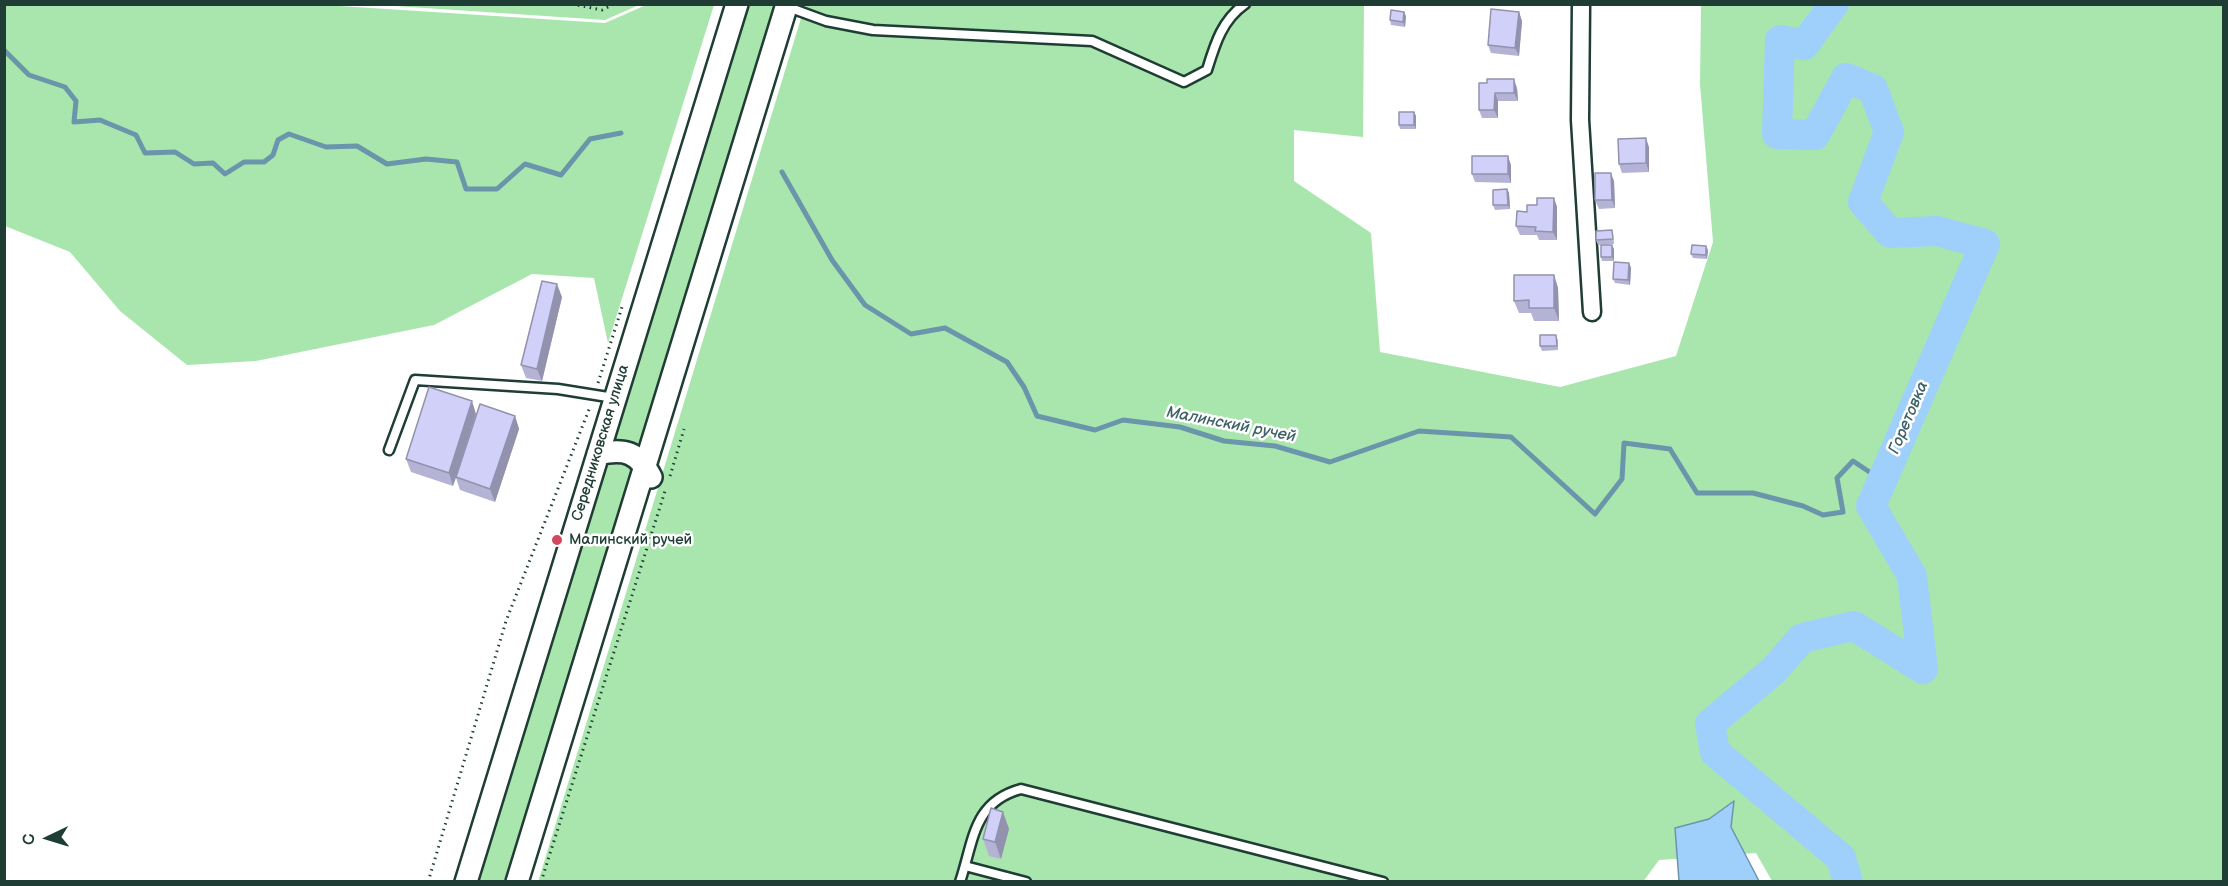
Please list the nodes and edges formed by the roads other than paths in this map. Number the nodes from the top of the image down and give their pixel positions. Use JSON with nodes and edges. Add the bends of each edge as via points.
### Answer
{"nodes":[{"id":1,"x":737,"y":4,"type":"edge"},
{"id":2,"x":1245,"y":4,"type":"edge"},
{"id":3,"x":1581,"y":4,"type":"edge"},
{"id":4,"x":787,"y":5,"type":"edge"},
{"id":5,"x":1592,"y":312,"type":"dead end"},
{"id":6,"x":615,"y":398,"type":"junction"},
{"id":7,"x":389,"y":450,"type":"dead end"},
{"id":8,"x":598,"y":454,"type":"junction"},
{"id":9,"x":645,"y":466,"type":"junction"},
{"id":10,"x":965,"y":866,"type":"junction"},
{"id":11,"x":466,"y":882,"type":"edge"},
{"id":12,"x":517,"y":882,"type":"edge"},
{"id":13,"x":960,"y":882,"type":"edge"},
{"id":14,"x":1026,"y":882,"type":"edge"},
{"id":15,"x":1383,"y":882,"type":"edge"}],
"edges":[{"from":1,"to":6,"type":"street","name":"Середниковская улица"},
{"from":2,"to":4,"type":"lane","via":[[1231,14],[1221,31],[1207,70],[1185,82],[1092,40],[873,30],[826,21]]},
{"from":3,"to":5,"type":"street","via":[[1580,120]]},
{"from":4,"to":9,"type":"street"},
{"from":6,"to":7,"type":"lane","via":[[558,389],[415,380]]},
{"from":6,"to":8,"type":"street","name":"Середниковская улица"},
{"from":8,"to":9,"type":"street","via":[[621,451],[634,455]]},
{"from":8,"to":11,"type":"street","name":"Середниковская улица"},
{"from":9,"to":12,"type":"street"},
{"from":10,"to":13,"type":"lane"},
{"from":10,"to":14,"type":"lane"},
{"from":10,"to":15,"type":"lane","via":[[980,819],[992,802],[1022,789]]}]}
